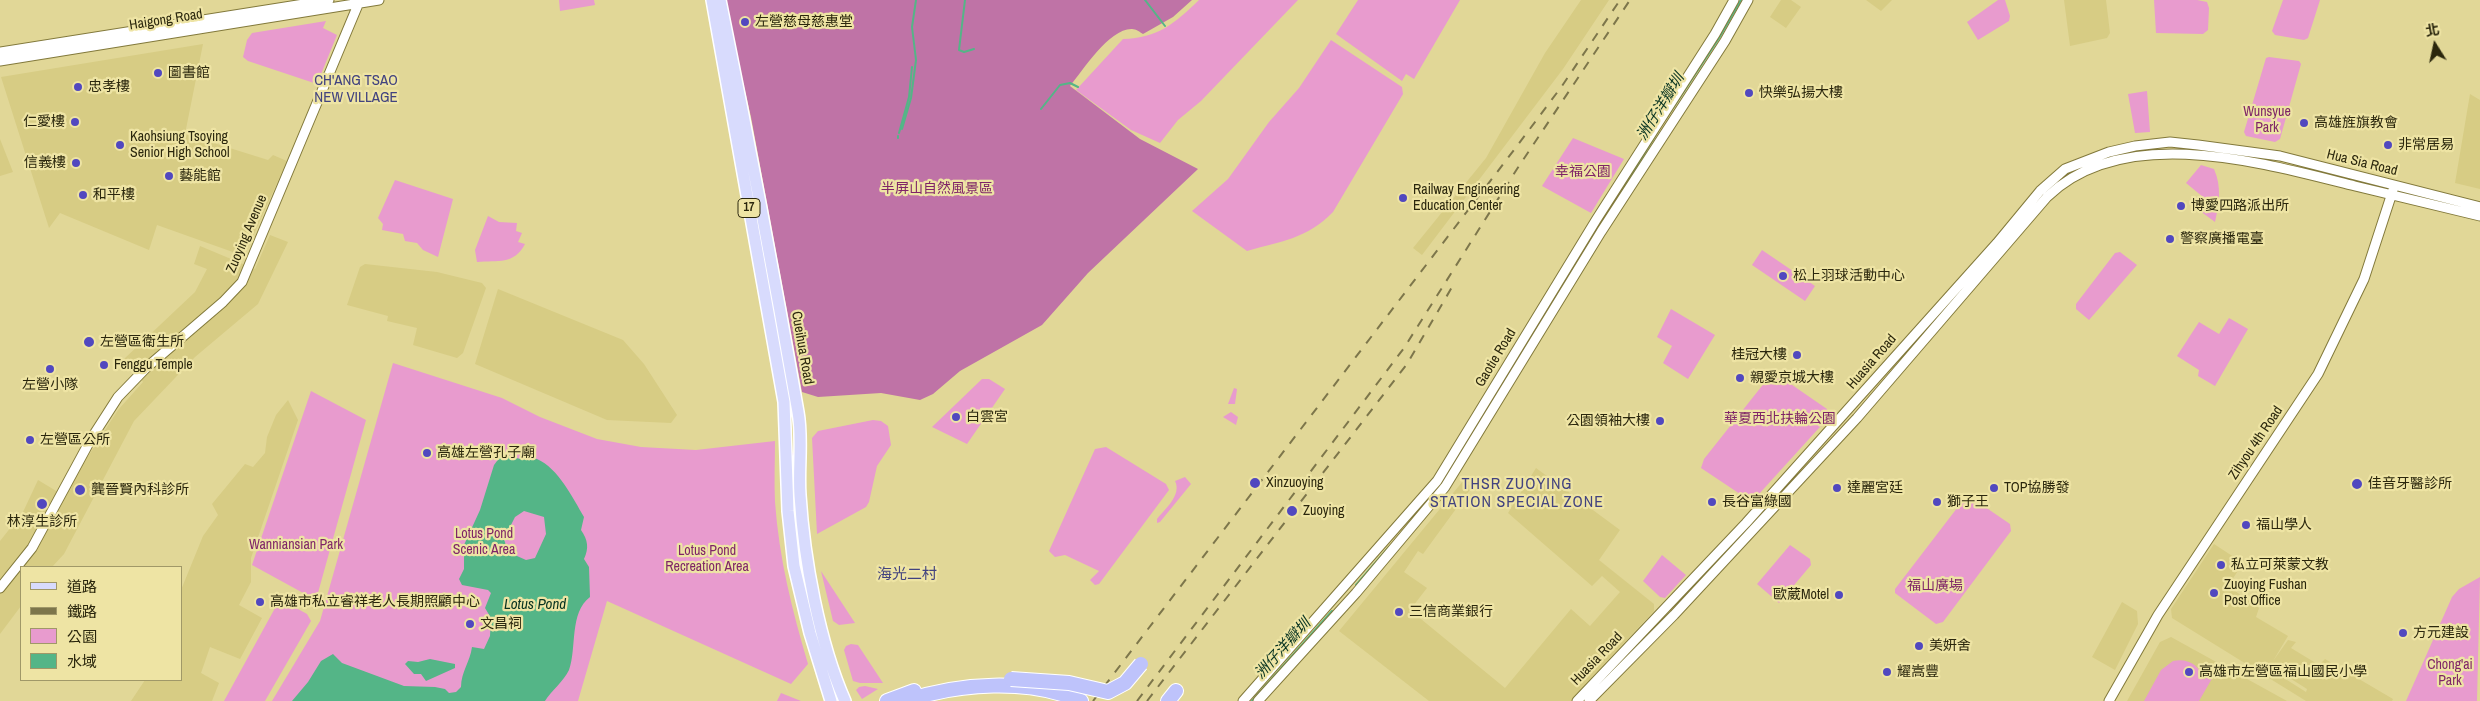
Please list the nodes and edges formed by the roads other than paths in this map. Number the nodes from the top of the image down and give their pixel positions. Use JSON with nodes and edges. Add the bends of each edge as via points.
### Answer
{"nodes":[{"id":1,"x":329,"y":0,"type":"edge"},
{"id":2,"x":380,"y":0,"type":"edge"},
{"id":3,"x":712,"y":0,"type":"edge"},
{"id":4,"x":720,"y":0,"type":"edge"},
{"id":5,"x":1734,"y":0,"type":"edge"},
{"id":6,"x":1748,"y":0,"type":"edge"},
{"id":7,"x":360,"y":2,"type":"edge"},
{"id":8,"x":65,"y":46,"type":"junction"},
{"id":9,"x":0,"y":52,"type":"edge"},
{"id":10,"x":0,"y":61,"type":"edge"},
{"id":11,"x":2394,"y":185,"type":"junction"},
{"id":12,"x":2391,"y":195,"type":"junction"},
{"id":13,"x":2480,"y":207,"type":"edge"},
{"id":14,"x":2480,"y":216,"type":"edge"},
{"id":15,"x":0,"y":588,"type":"edge"},
{"id":16,"x":1141,"y":664,"type":"dead end"},
{"id":17,"x":1011,"y":679,"type":"junction"},
{"id":18,"x":973,"y":695,"type":"junction"},
{"id":19,"x":831,"y":701,"type":"edge"},
{"id":20,"x":845,"y":701,"type":"edge"},
{"id":21,"x":887,"y":701,"type":"edge"},
{"id":22,"x":905,"y":701,"type":"edge"},
{"id":23,"x":917,"y":701,"type":"edge"},
{"id":24,"x":940,"y":701,"type":"edge"},
{"id":25,"x":1051,"y":701,"type":"edge"},
{"id":26,"x":1081,"y":701,"type":"edge"},
{"id":27,"x":1097,"y":701,"type":"edge"},
{"id":28,"x":1243,"y":701,"type":"edge"},
{"id":29,"x":1258,"y":701,"type":"edge"},
{"id":30,"x":1576,"y":701,"type":"edge"},
{"id":31,"x":1588,"y":701,"type":"edge"},
{"id":32,"x":2110,"y":701,"type":"edge"}],
"edges":[{"from":1,"to":8,"type":"street","name":"Haigong Road"},
{"from":2,"to":7,"type":"street","name":"Haigong Road"},
{"from":3,"to":19,"type":"main road","name":"Cueihua Road","number":"17","via":[[784,402],[788,511],[794,566]]},
{"from":4,"to":20,"type":"main road","name":"Cueihua Road","number":"17","via":[[764,216],[799,414],[800,492],[808,563],[826,643]]},
{"from":5,"to":28,"type":"street","name":"Gaotie Road","via":[[1437,482]]},
{"from":6,"to":29,"type":"street","name":"Gaotie Road","via":[[1725,41],[1601,232],[1446,487]]},
{"from":7,"to":8,"type":"street","name":"Haigong Road"},
{"from":7,"to":15,"type":"street","name":"Zuoying Avenue","via":[[242,282],[146,368],[112,406],[32,548]]},
{"from":8,"to":9,"type":"street","name":"Haigong Road"},
{"from":8,"to":10,"type":"street","name":"Haigong Road"},
{"from":11,"to":12,"type":"street","name":"Zihyou 4th Road"},
{"from":11,"to":13,"type":"street","name":"Hua Sia Road"},
{"from":11,"to":30,"type":"street","name":"Hua Sia Road","via":[[2273,155],[2170,142],[2109,152],[2065,169],[2040,191],[1746,523]]},
{"from":12,"to":14,"type":"street","name":"Hua Sia Road"},
{"from":12,"to":31,"type":"street","name":"Hua Sia Road","via":[[2264,165],[2170,154],[2112,161],[2086,169],[2063,183],[2043,200],[1857,418],[1674,615]]},
{"from":12,"to":32,"type":"street","name":"Zihyou 4th Road","via":[[2364,279],[2318,374],[2158,616]]},
{"from":16,"to":17,"type":"highway","bridge":true,"via":[[1125,683],[1108,692],[1074,684]]},
{"from":17,"to":21,"type":"highway","via":[[945,683]]},
{"from":17,"to":27,"type":"highway","bridge":true,"via":[[1055,686]]},
{"from":18,"to":23,"type":"highway","via":[[949,694]]},
{"from":18,"to":24,"type":"highway"},
{"from":18,"to":25,"type":"highway","via":[[1016,695]]},
{"from":22,"to":26,"type":"highway","via":[[950,690],[986,686],[1047,691]]}]}
